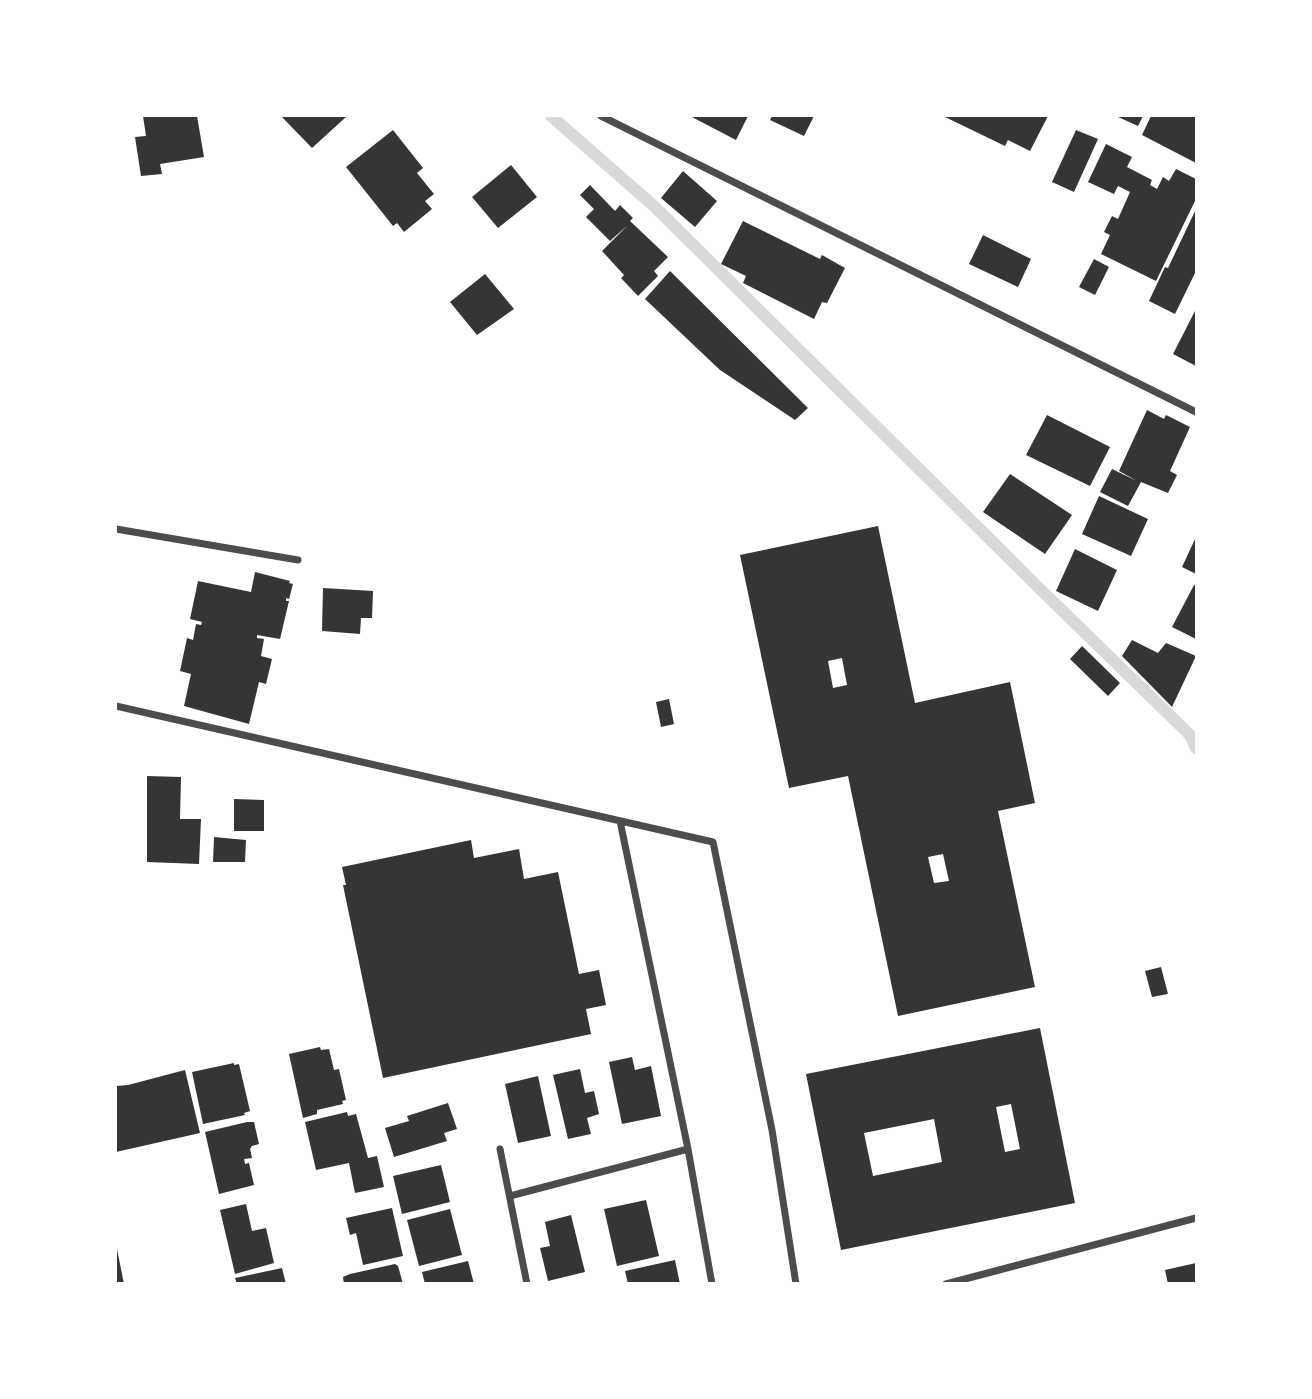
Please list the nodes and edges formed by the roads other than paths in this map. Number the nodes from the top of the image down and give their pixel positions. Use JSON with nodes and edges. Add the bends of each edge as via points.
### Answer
{"nodes":[{"id":1,"x":601,"y":116,"type":"edge"},
{"id":2,"x":1196,"y":412,"type":"edge"},
{"id":3,"x":116,"y":529,"type":"edge"},
{"id":4,"x":298,"y":560,"type":"dead end"},
{"id":5,"x":116,"y":706,"type":"edge"},
{"id":6,"x":620,"y":821,"type":"junction"},
{"id":7,"x":500,"y":1149,"type":"dead end"},
{"id":8,"x":688,"y":1149,"type":"junction"},
{"id":9,"x":510,"y":1196,"type":"junction"},
{"id":10,"x":1196,"y":1218,"type":"edge"},
{"id":11,"x":527,"y":1283,"type":"edge"},
{"id":12,"x":712,"y":1283,"type":"edge"},
{"id":13,"x":796,"y":1283,"type":"edge"},
{"id":14,"x":946,"y":1283,"type":"edge"}],
"edges":[{"from":1,"to":2,"type":"street"},
{"from":3,"to":4,"type":"street"},
{"from":5,"to":6,"type":"street"},
{"from":6,"to":8,"type":"street"},
{"from":6,"to":13,"type":"street","via":[[713,842],[772,1130]]},
{"from":7,"to":9,"type":"street"},
{"from":8,"to":9,"type":"street"},
{"from":8,"to":12,"type":"street"},
{"from":9,"to":11,"type":"street"},
{"from":10,"to":14,"type":"street"}]}
